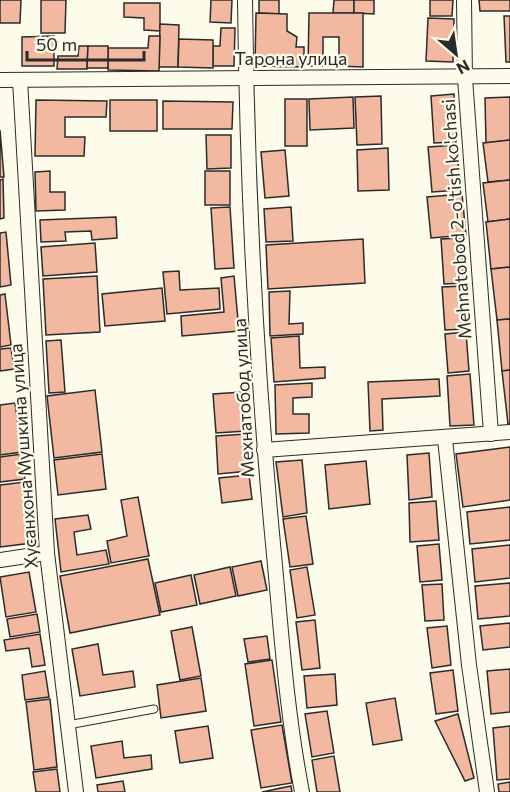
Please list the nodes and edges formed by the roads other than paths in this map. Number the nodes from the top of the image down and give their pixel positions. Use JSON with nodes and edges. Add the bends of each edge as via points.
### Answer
{"nodes":[{"id":1,"x":245,"y":0,"type":"edge"},
{"id":2,"x":464,"y":0,"type":"edge"},
{"id":3,"x":510,"y":76,"type":"edge"},
{"id":4,"x":246,"y":77,"type":"junction"},
{"id":5,"x":465,"y":78,"type":"junction"},
{"id":6,"x":0,"y":80,"type":"edge"},
{"id":7,"x":20,"y":80,"type":"junction"},
{"id":8,"x":510,"y":432,"type":"edge"},
{"id":9,"x":492,"y":434,"type":"junction"},
{"id":10,"x":445,"y":439,"type":"junction"},
{"id":11,"x":264,"y":450,"type":"junction"},
{"id":12,"x":47,"y":554,"type":"junction"},
{"id":13,"x":0,"y":560,"type":"edge"},
{"id":14,"x":154,"y":709,"type":"dead end"},
{"id":15,"x":68,"y":725,"type":"junction"},
{"id":16,"x":76,"y":792,"type":"edge"},
{"id":17,"x":302,"y":792,"type":"edge"},
{"id":18,"x":487,"y":792,"type":"edge"}],
"edges":[{"from":1,"to":4,"type":"street","name":"Мехнатобод улица"},
{"from":2,"to":5,"type":"street","name":"Mehnatobod 2-o'tish ko'chasi"},
{"from":3,"to":5,"type":"street","name":"Тарона улица"},
{"from":4,"to":5,"type":"street","name":"Тарона улица"},
{"from":4,"to":7,"type":"street","name":"Тарона улица"},
{"from":4,"to":11,"type":"street","name":"Мехнатобод улица"},
{"from":5,"to":9,"type":"street","name":"Mehnatobod 2-o'tish ko'chasi"},
{"from":6,"to":7,"type":"street","name":"Тарона улица"},
{"from":7,"to":12,"type":"street","name":"Хусанхона Мушкина улица"},
{"from":8,"to":9,"type":"street"},
{"from":9,"to":10,"type":"street"},
{"from":10,"to":11,"type":"street"},
{"from":10,"to":18,"type":"street"},
{"from":11,"to":17,"type":"street","name":"Мехнатобод улица","via":[[291,732]]},
{"from":12,"to":13,"type":"street"},
{"from":12,"to":15,"type":"street","name":"Хусанхона Мушкина улица"},
{"from":14,"to":15,"type":"lane"},
{"from":15,"to":16,"type":"street","name":"Хусанхона Мушкина улица"}]}
